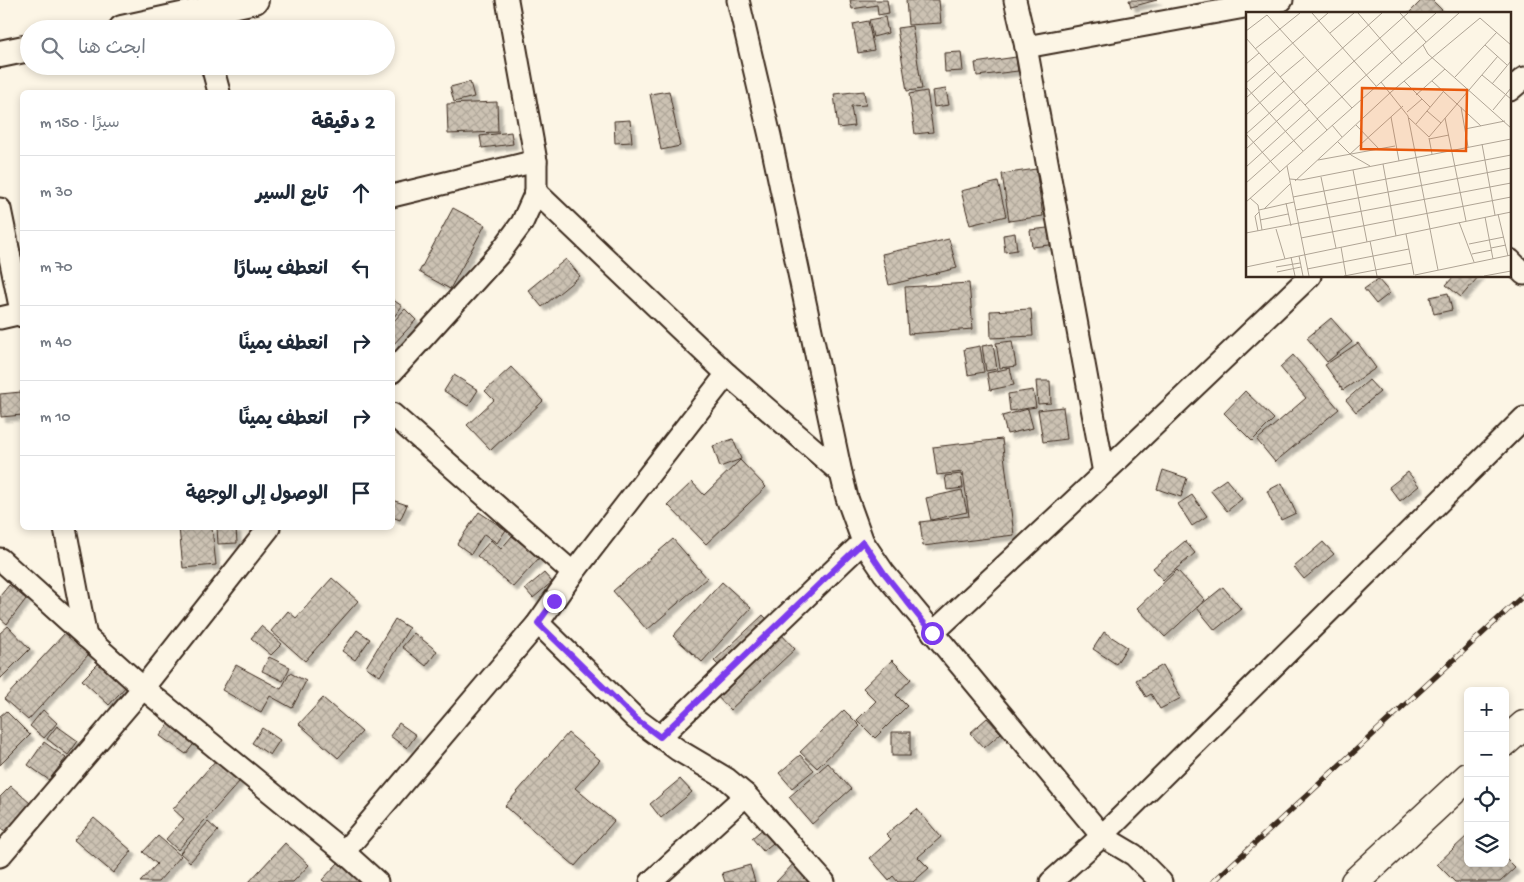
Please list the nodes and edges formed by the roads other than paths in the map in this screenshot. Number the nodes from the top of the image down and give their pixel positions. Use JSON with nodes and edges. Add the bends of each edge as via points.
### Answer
{"nodes":[{"id":1,"x":255,"y":0,"type":"edge"},
{"id":2,"x":507,"y":0,"type":"edge"},
{"id":3,"x":738,"y":0,"type":"edge"},
{"id":4,"x":1015,"y":0,"type":"edge"},
{"id":5,"x":1274,"y":6,"type":"edge"},
{"id":6,"x":199,"y":14,"type":"edge"},
{"id":7,"x":168,"y":20,"type":"edge"},
{"id":8,"x":1026,"y":47,"type":"junction"},
{"id":9,"x":20,"y":50,"type":"edge"},
{"id":10,"x":0,"y":54,"type":"edge"},
{"id":11,"x":214,"y":75,"type":"edge"},
{"id":12,"x":1524,"y":78,"type":"edge"},
{"id":13,"x":1512,"y":88,"type":"edge"},
{"id":14,"x":218,"y":90,"type":"edge"},
{"id":15,"x":536,"y":162,"type":"junction"},
{"id":16,"x":536,"y":192,"type":"junction"},
{"id":17,"x":395,"y":195,"type":"edge"},
{"id":18,"x":0,"y":209,"type":"edge"},
{"id":19,"x":1512,"y":262,"type":"edge"},
{"id":20,"x":1524,"y":274,"type":"edge"},
{"id":21,"x":1308,"y":278,"type":"edge"},
{"id":22,"x":20,"y":304,"type":"edge"},
{"id":23,"x":20,"y":314,"type":"edge"},
{"id":24,"x":0,"y":318,"type":"edge"},
{"id":25,"x":395,"y":369,"type":"edge"},
{"id":26,"x":727,"y":374,"type":"junction"},
{"id":27,"x":395,"y":417,"type":"edge"},
{"id":28,"x":1524,"y":418,"type":"edge"},
{"id":29,"x":841,"y":473,"type":"junction"},
{"id":30,"x":1104,"y":473,"type":"junction"},
{"id":31,"x":65,"y":530,"type":"edge"},
{"id":32,"x":267,"y":530,"type":"edge"},
{"id":33,"x":863,"y":542,"type":"junction"},
{"id":34,"x":0,"y":558,"type":"edge"},
{"id":35,"x":573,"y":573,"type":"junction"},
{"id":36,"x":538,"y":623,"type":"junction"},
{"id":37,"x":932,"y":633,"type":"junction"},
{"id":38,"x":86,"y":637,"type":"junction"},
{"id":39,"x":144,"y":688,"type":"junction"},
{"id":40,"x":1524,"y":725,"type":"edge"},
{"id":41,"x":660,"y":737,"type":"junction"},
{"id":42,"x":1509,"y":738,"type":"edge"},
{"id":43,"x":1464,"y":781,"type":"edge"},
{"id":44,"x":746,"y":795,"type":"junction"},
{"id":45,"x":1102,"y":836,"type":"junction"},
{"id":46,"x":344,"y":852,"type":"junction"},
{"id":47,"x":0,"y":856,"type":"edge"},
{"id":48,"x":377,"y":882,"type":"edge"},
{"id":49,"x":651,"y":882,"type":"edge"},
{"id":50,"x":824,"y":882,"type":"edge"},
{"id":51,"x":1051,"y":882,"type":"edge"},
{"id":52,"x":1161,"y":882,"type":"edge"},
{"id":53,"x":1355,"y":882,"type":"edge"}],
"edges":[{"from":1,"to":6,"type":"street"},
{"from":2,"to":15,"type":"street"},
{"from":3,"to":29,"type":"street"},
{"from":4,"to":8,"type":"street"},
{"from":5,"to":8,"type":"street"},
{"from":6,"to":7,"type":"street"},
{"from":8,"to":30,"type":"street"},
{"from":9,"to":10,"type":"street"},
{"from":11,"to":14,"type":"street"},
{"from":12,"to":13,"type":"street"},
{"from":15,"to":16,"type":"street"},
{"from":15,"to":17,"type":"street"},
{"from":16,"to":25,"type":"street","via":[[522,223],[499,254]]},
{"from":16,"to":26,"type":"street"},
{"from":18,"to":22,"type":"street"},
{"from":19,"to":20,"type":"street"},
{"from":21,"to":30,"type":"street"},
{"from":23,"to":24,"type":"street"},
{"from":26,"to":29,"type":"street"},
{"from":26,"to":35,"type":"street"},
{"from":27,"to":35,"type":"street"},
{"from":28,"to":45,"type":"street"},
{"from":29,"to":33,"type":"street"},
{"from":30,"to":37,"type":"street"},
{"from":31,"to":38,"type":"street"},
{"from":32,"to":39,"type":"street"},
{"from":33,"to":37,"type":"street"},
{"from":33,"to":41,"type":"street"},
{"from":34,"to":38,"type":"street"},
{"from":35,"to":36,"type":"street"},
{"from":36,"to":41,"type":"street","via":[[636,719]]},
{"from":36,"to":46,"type":"street"},
{"from":37,"to":45,"type":"street"},
{"from":38,"to":39,"type":"street"},
{"from":39,"to":46,"type":"street"},
{"from":39,"to":47,"type":"street"},
{"from":40,"to":42,"type":"main road"},
{"from":41,"to":44,"type":"street","via":[[727,779]]},
{"from":43,"to":53,"type":"main road"},
{"from":44,"to":49,"type":"street"},
{"from":44,"to":50,"type":"street"},
{"from":45,"to":51,"type":"street"},
{"from":45,"to":52,"type":"street","via":[[1134,855]]},
{"from":46,"to":48,"type":"street"}]}
